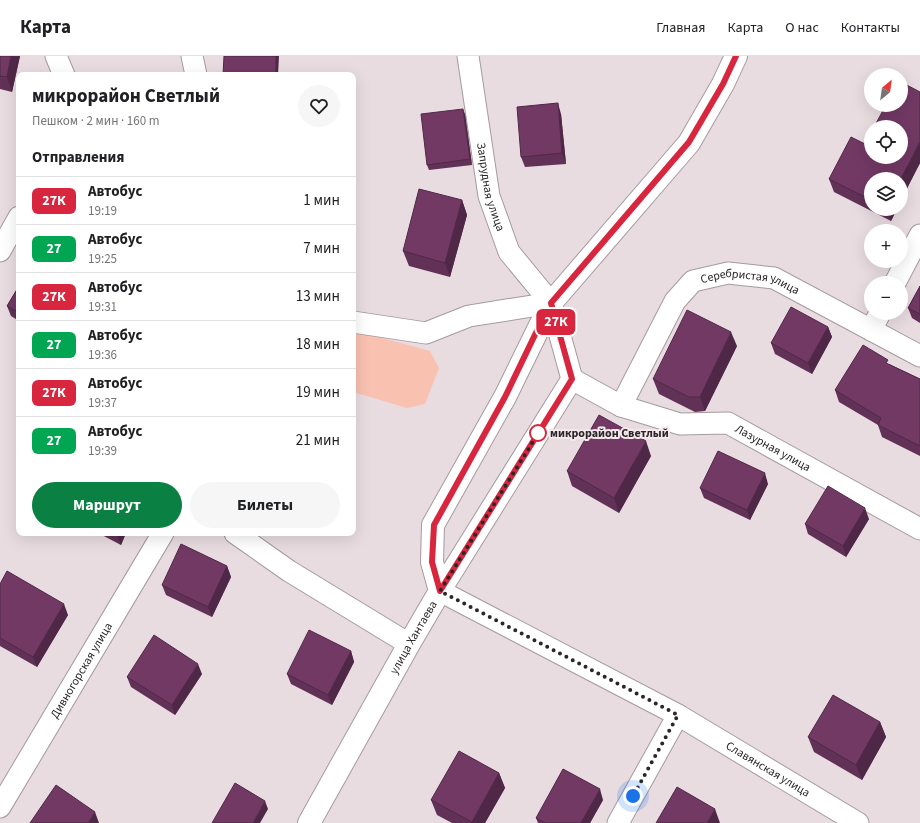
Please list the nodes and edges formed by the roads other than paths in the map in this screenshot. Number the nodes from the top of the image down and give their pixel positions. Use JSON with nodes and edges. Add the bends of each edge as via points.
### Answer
{"nodes":[{"id":1,"x":56,"y":56,"type":"edge"},
{"id":2,"x":192,"y":56,"type":"edge"},
{"id":3,"x":468,"y":56,"type":"edge"},
{"id":4,"x":736,"y":56,"type":"edge"},
{"id":5,"x":63,"y":72,"type":"edge"},
{"id":6,"x":195,"y":72,"type":"edge"},
{"id":7,"x":16,"y":222,"type":"edge"},
{"id":8,"x":920,"y":235,"type":"edge"},
{"id":9,"x":0,"y":251,"type":"edge"},
{"id":10,"x":899,"y":276,"type":"edge"},
{"id":11,"x":551,"y":303,"type":"junction"},
{"id":12,"x":875,"y":321,"type":"edge"},
{"id":13,"x":356,"y":322,"type":"edge"},
{"id":14,"x":920,"y":356,"type":"edge"},
{"id":15,"x":572,"y":379,"type":"junction"},
{"id":16,"x":621,"y":406,"type":"junction"},
{"id":17,"x":920,"y":529,"type":"edge"},
{"id":18,"x":160,"y":536,"type":"edge"},
{"id":19,"x":239,"y":536,"type":"edge"},
{"id":20,"x":440,"y":591,"type":"junction"},
{"id":21,"x":409,"y":644,"type":"junction"},
{"id":22,"x":678,"y":715,"type":"junction"},
{"id":23,"x":0,"y":807,"type":"edge"},
{"id":24,"x":309,"y":823,"type":"edge"},
{"id":25,"x":618,"y":823,"type":"edge"},
{"id":26,"x":858,"y":823,"type":"edge"}],
"edges":[{"from":1,"to":5,"type":"street"},
{"from":2,"to":6,"type":"street"},
{"from":3,"to":11,"type":"street","name":"Запрудная улица","via":[[489,196],[509,252]]},
{"from":4,"to":11,"type":"street","via":[[723,84],[689,142]]},
{"from":7,"to":9,"type":"street"},
{"from":8,"to":10,"type":"street"},
{"from":11,"to":13,"type":"street","via":[[469,316],[426,333]]},
{"from":11,"to":15,"type":"street"},
{"from":11,"to":20,"type":"street","via":[[505,397],[434,525],[432,562]]},
{"from":12,"to":14,"type":"street","name":"Серебристая улица"},
{"from":12,"to":16,"type":"street","name":"Серебристая улица","via":[[774,278],[728,273],[693,282],[675,301]]},
{"from":15,"to":16,"type":"street","name":"Лазурная улица"},
{"from":15,"to":20,"type":"street","name":"улица Хантаева"},
{"from":16,"to":17,"type":"street","name":"Лазурная улица","via":[[680,424],[728,424]]},
{"from":18,"to":23,"type":"street","name":"Дивногорская улица"},
{"from":19,"to":21,"type":"street","via":[[289,571]]},
{"from":20,"to":21,"type":"street","name":"улица Хантаева"},
{"from":20,"to":22,"type":"street","name":"Славянская улица"},
{"from":21,"to":24,"type":"street","name":"улица Хантаева"},
{"from":22,"to":25,"type":"street"},
{"from":22,"to":26,"type":"street","name":"Славянская улица"}]}
